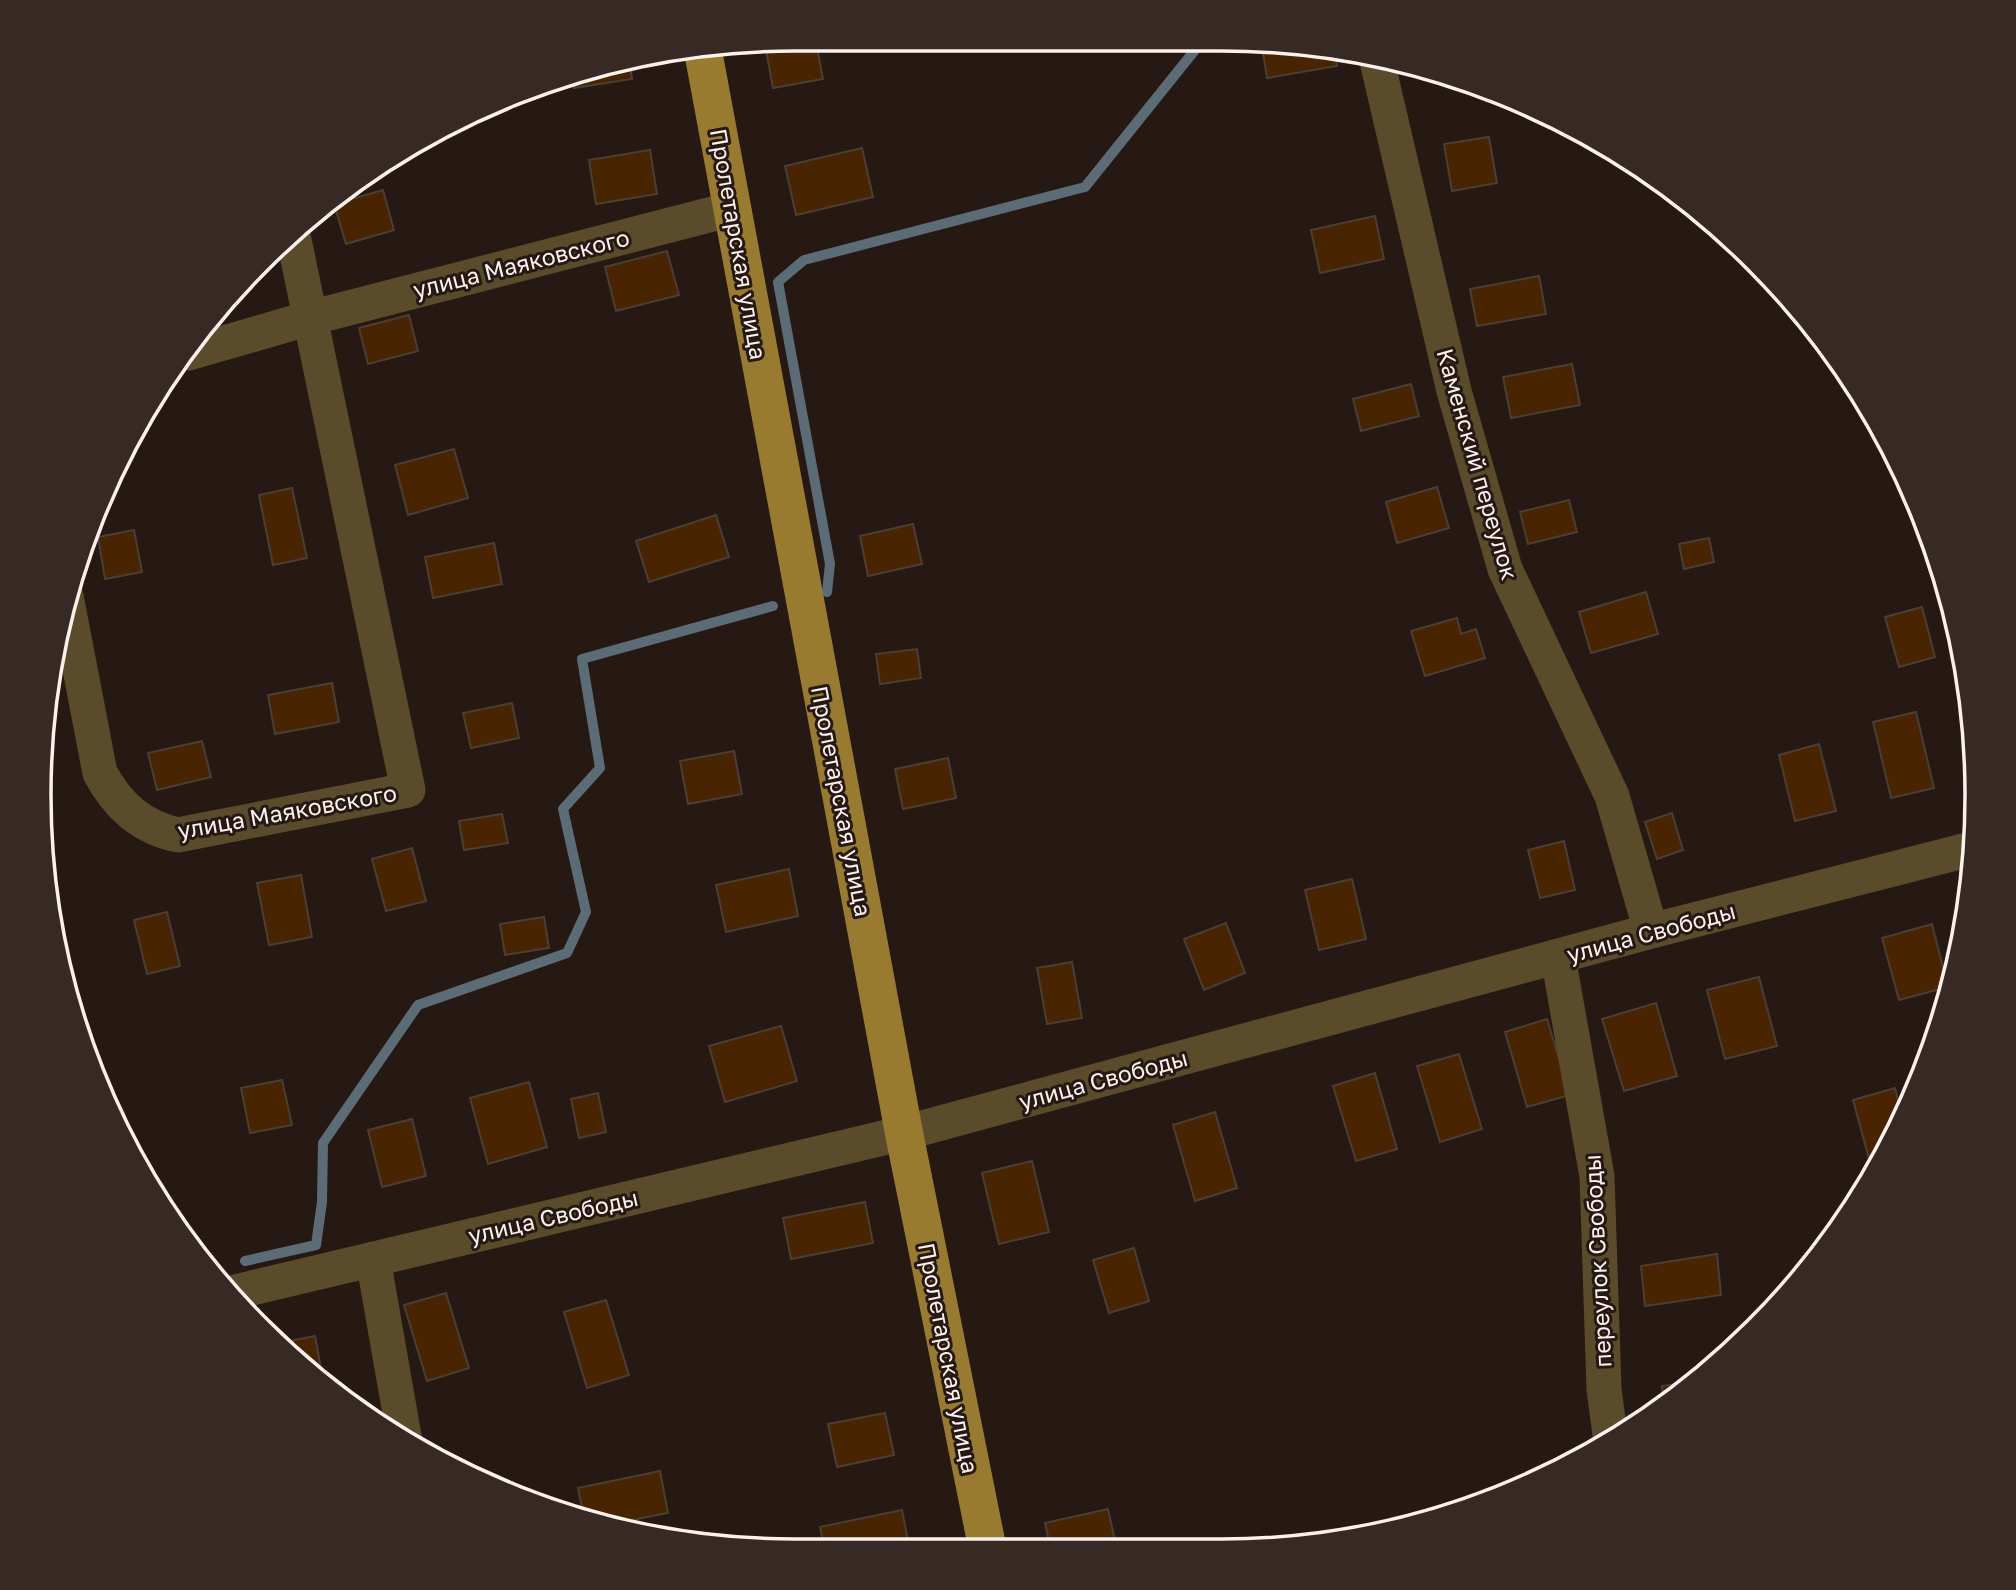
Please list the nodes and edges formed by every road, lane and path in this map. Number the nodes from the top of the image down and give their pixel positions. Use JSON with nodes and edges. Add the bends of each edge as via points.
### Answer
{"nodes":[{"id":1,"x":704,"y":56,"type":"edge"},
{"id":2,"x":1379,"y":68,"type":"edge"},
{"id":3,"x":732,"y":209,"type":"junction"},
{"id":4,"x":295,"y":244,"type":"edge"},
{"id":5,"x":310,"y":318,"type":"junction"},
{"id":6,"x":199,"y":350,"type":"edge"},
{"id":7,"x":71,"y":623,"type":"edge"},
{"id":8,"x":1963,"y":851,"type":"edge"},
{"id":9,"x":1651,"y":931,"type":"junction"},
{"id":10,"x":1558,"y":957,"type":"junction"},
{"id":11,"x":904,"y":1133,"type":"junction"},
{"id":12,"x":373,"y":1258,"type":"junction"},
{"id":13,"x":240,"y":1291,"type":"edge"},
{"id":14,"x":402,"y":1427,"type":"edge"},
{"id":15,"x":1609,"y":1430,"type":"edge"},
{"id":16,"x":986,"y":1539,"type":"edge"}],
"edges":[{"from":1,"to":3,"type":"main road","name":"Пролетарская улица"},
{"from":2,"to":9,"type":"street","name":"Каменский переулок","via":[[1454,391],[1505,569],[1612,796]]},
{"from":3,"to":5,"type":"street","name":"улица Маяковского"},
{"from":3,"to":11,"type":"main road","name":"Пролетарская улица"},
{"from":4,"to":5,"type":"street","name":"улица Маяковского"},
{"from":5,"to":6,"type":"street","name":"улица Маяковского"},
{"from":5,"to":7,"type":"street","name":"улица Маяковского","via":[[408,790],[178,835],[154,830],[113,797],[100,773]]},
{"from":8,"to":9,"type":"street","name":"улица Свободы"},
{"from":9,"to":10,"type":"street","name":"улица Свободы"},
{"from":10,"to":11,"type":"street","name":"улица Свободы"},
{"from":10,"to":15,"type":"street","name":"переулок Свободы","via":[[1597,1176]]},
{"from":11,"to":12,"type":"street","name":"улица Свободы"},
{"from":11,"to":16,"type":"main road","name":"Пролетарская улица"},
{"from":12,"to":13,"type":"street","name":"улица Свободы"},
{"from":12,"to":14,"type":"street"}]}
